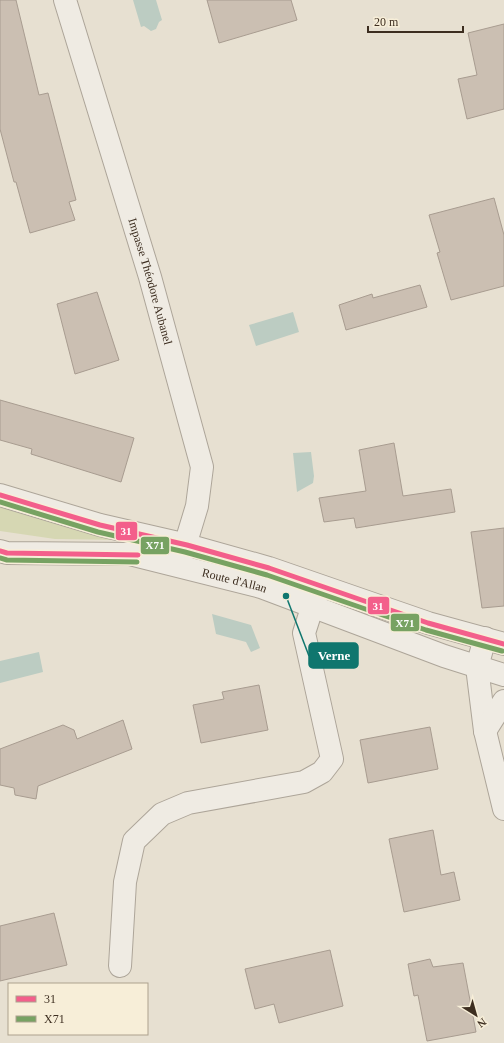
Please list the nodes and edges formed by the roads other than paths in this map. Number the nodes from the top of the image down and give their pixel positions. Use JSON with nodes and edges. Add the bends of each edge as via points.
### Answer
{"nodes":[{"id":1,"x":65,"y":0,"type":"edge"},
{"id":2,"x":0,"y":495,"type":"edge"},
{"id":3,"x":187,"y":545,"type":"junction"},
{"id":4,"x":0,"y":551,"type":"edge"},
{"id":5,"x":179,"y":566,"type":"junction"},
{"id":6,"x":320,"y":586,"type":"junction"},
{"id":7,"x":312,"y":606,"type":"junction"},
{"id":8,"x":494,"y":641,"type":"edge"},
{"id":9,"x":476,"y":666,"type":"junction"},
{"id":10,"x":504,"y":675,"type":"edge"},
{"id":11,"x":504,"y":701,"type":"edge"},
{"id":12,"x":485,"y":731,"type":"junction"},
{"id":13,"x":504,"y":809,"type":"edge"},
{"id":14,"x":120,"y":966,"type":"dead end"}],
"edges":[{"from":1,"to":3,"type":"street","name":"Impasse Théodore Aubanel","via":[[150,277],[202,467],[197,506]]},
{"from":2,"to":3,"type":"street","name":"Route d'Allan","via":[[100,525]]},
{"from":3,"to":5,"type":"street","name":"Impasse Théodore Aubanel"},
{"from":3,"to":6,"type":"street","name":"Route d'Allan","via":[[269,568]]},
{"from":4,"to":5,"type":"street","name":"Route d'Allan","via":[[130,554]]},
{"from":5,"to":7,"type":"street","name":"Route d'Allan","via":[[261,587]]},
{"from":6,"to":7,"type":"street"},
{"from":6,"to":8,"type":"street","name":"Route d'Allan","via":[[428,623]]},
{"from":7,"to":9,"type":"street","name":"Route d'Allan"},
{"from":7,"to":14,"type":"street","via":[[304,633],[332,759],[322,772],[304,782],[188,803],[162,814],[139,836],[134,841],[125,882]]},
{"from":8,"to":9,"type":"street"},
{"from":9,"to":10,"type":"street","name":"Route d'Allan"},
{"from":9,"to":12,"type":"street"},
{"from":11,"to":12,"type":"street"},
{"from":12,"to":13,"type":"street"}]}
